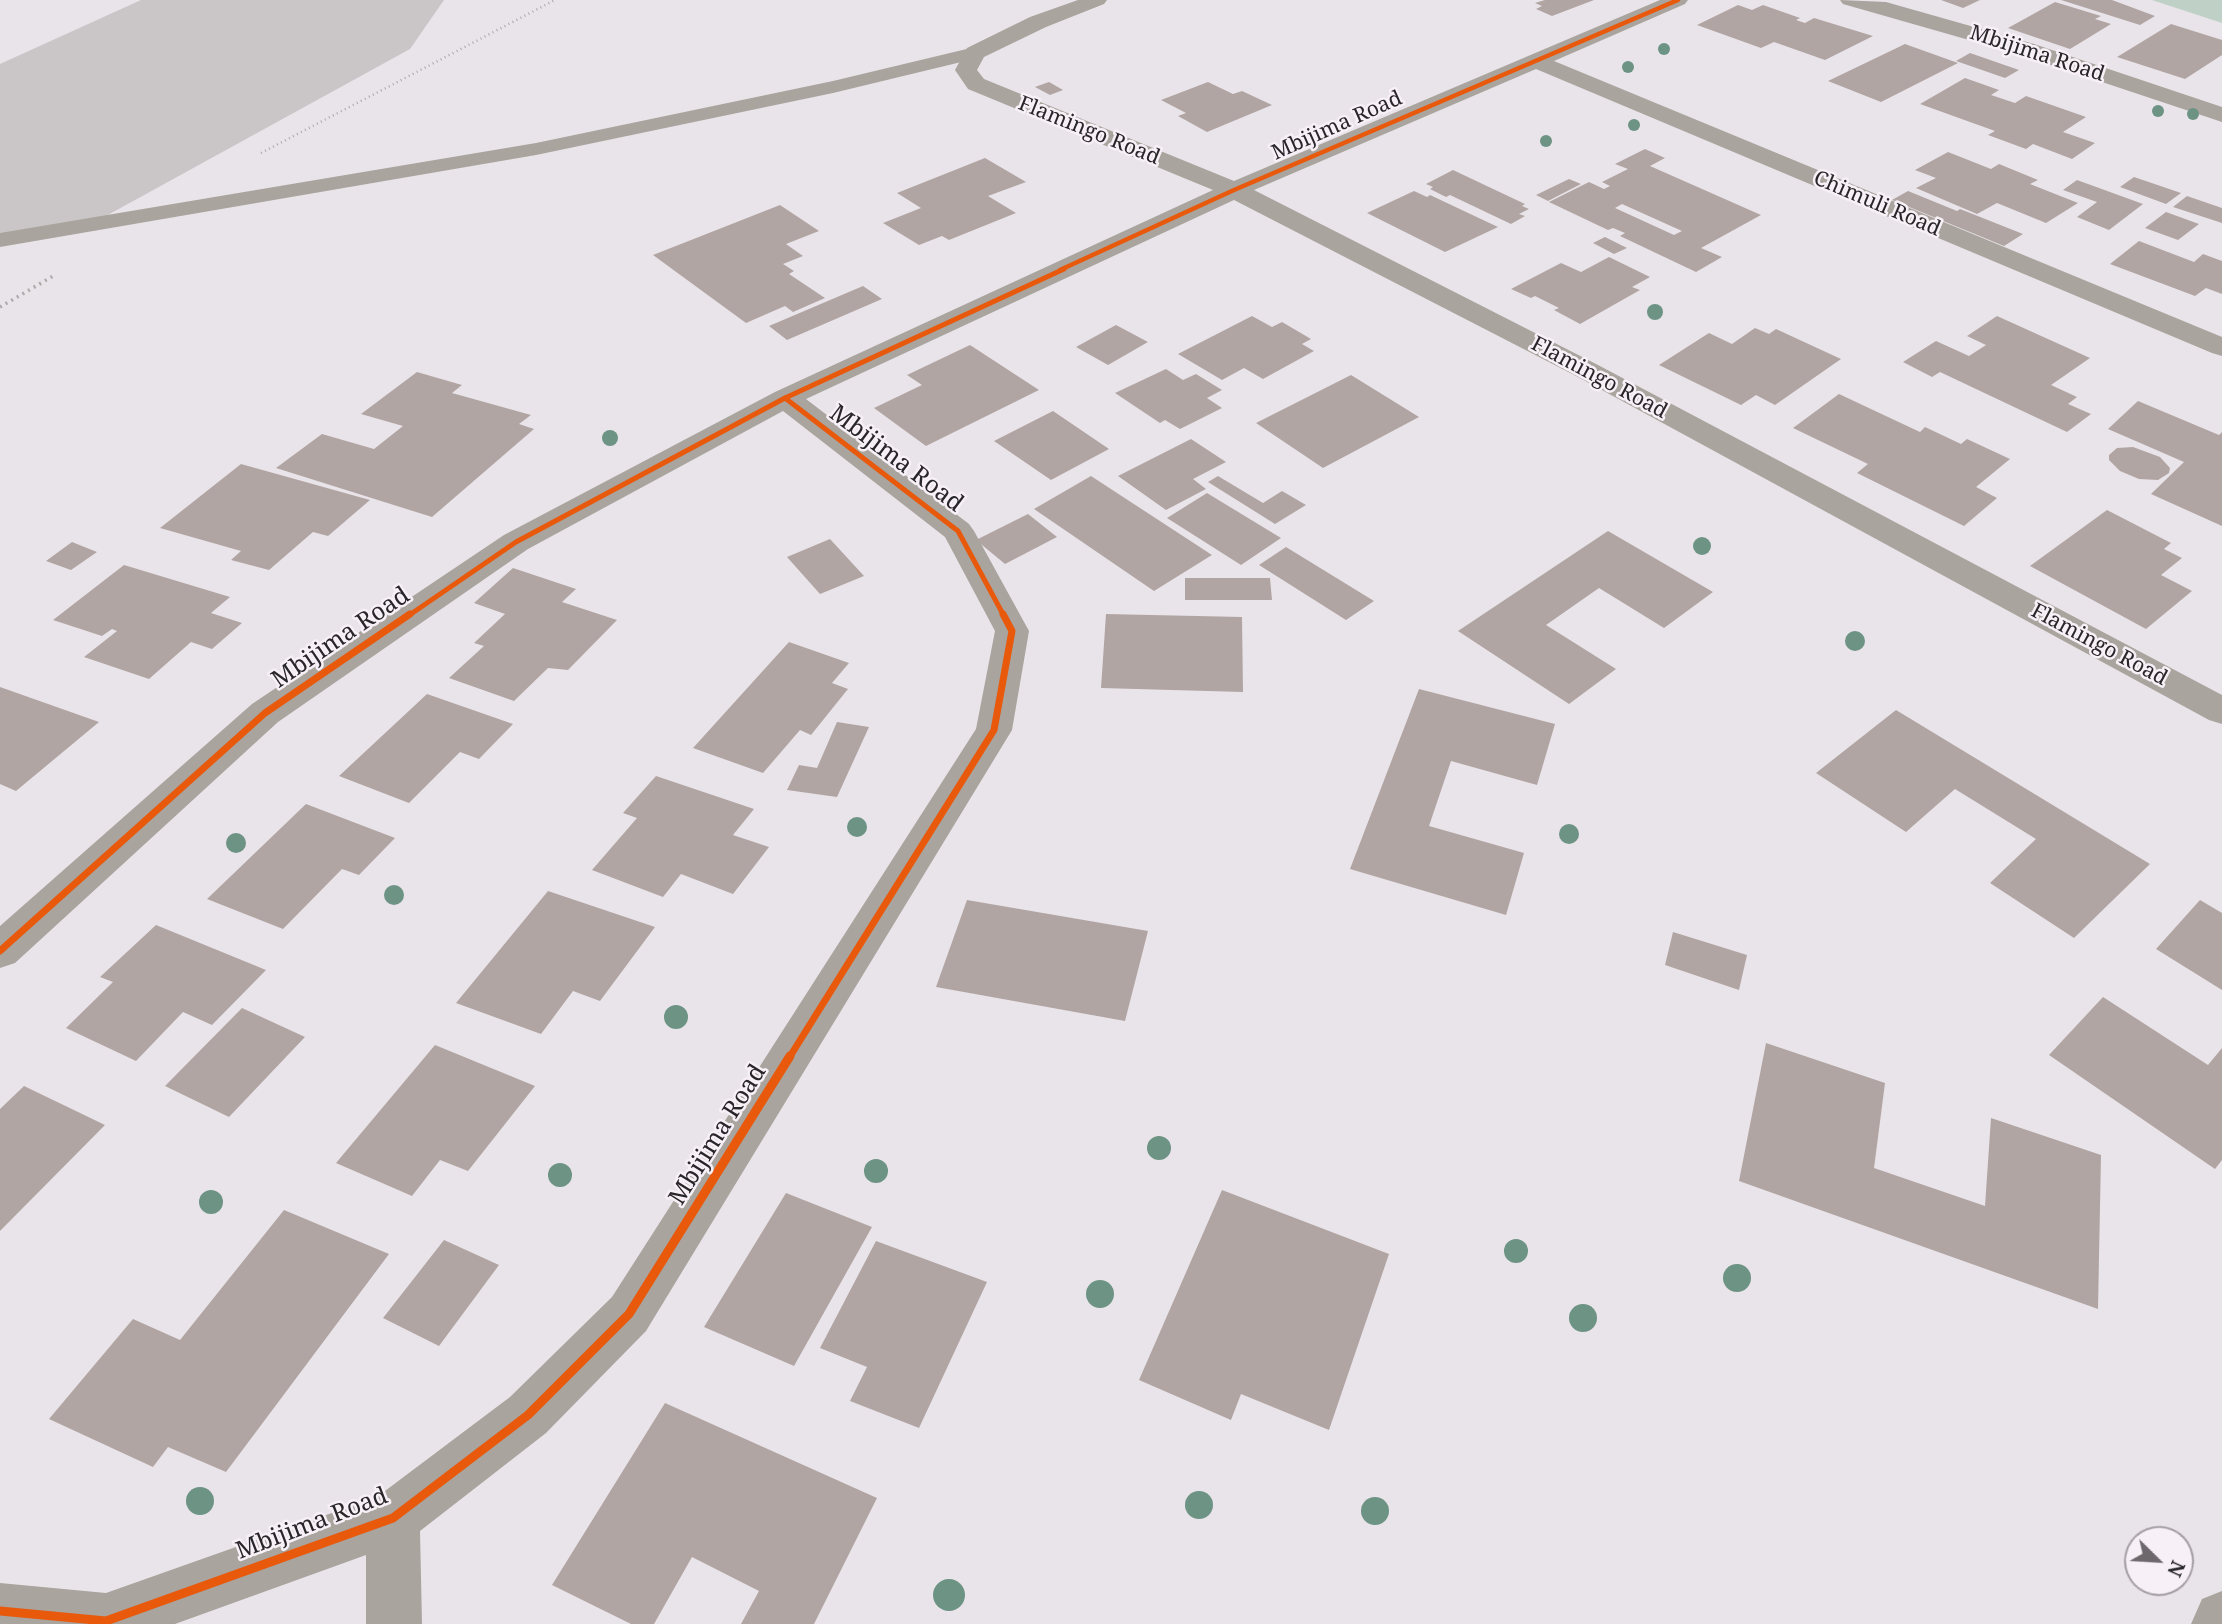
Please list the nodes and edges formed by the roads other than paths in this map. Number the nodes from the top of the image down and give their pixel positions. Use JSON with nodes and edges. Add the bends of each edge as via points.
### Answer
{"nodes":[{"id":1,"x":1097,"y":0,"type":"edge"},
{"id":2,"x":1678,"y":0,"type":"edge"},
{"id":3,"x":1850,"y":0,"type":"edge"},
{"id":4,"x":1533,"y":60,"type":"junction"},
{"id":5,"x":970,"y":61,"type":"junction"},
{"id":6,"x":2222,"y":115,"type":"edge"},
{"id":7,"x":1234,"y":190,"type":"junction"},
{"id":8,"x":0,"y":240,"type":"edge"},
{"id":9,"x":2222,"y":347,"type":"edge"},
{"id":10,"x":785,"y":398,"type":"junction"},
{"id":11,"x":2222,"y":711,"type":"edge"},
{"id":12,"x":0,"y":951,"type":"edge"},
{"id":13,"x":393,"y":1518,"type":"junction"},
{"id":14,"x":0,"y":1611,"type":"edge"},
{"id":15,"x":2222,"y":1619,"type":"edge"},
{"id":16,"x":394,"y":1624,"type":"edge"},
{"id":17,"x":2219,"y":1624,"type":"edge"}],
"edges":[{"from":1,"to":5,"type":"street","via":[[1038,22]]},
{"from":2,"to":4,"type":"street","name":"Mbijima Road"},
{"from":3,"to":6,"type":"street","name":"Mbijima Road","via":[[2026,49]]},
{"from":4,"to":7,"type":"street","name":"Mbijima Road"},
{"from":4,"to":9,"type":"street","name":"Chimuli Road"},
{"from":5,"to":7,"type":"street","name":"Flamingo Road","via":[[976,84]]},
{"from":5,"to":8,"type":"lane","via":[[536,149]]},
{"from":7,"to":10,"type":"street","name":"Mbijima Road"},
{"from":7,"to":11,"type":"street","name":"Flamingo Road","via":[[1588,371]]},
{"from":10,"to":12,"type":"street","name":"Mbijima Road","via":[[516,542],[265,713]]},
{"from":10,"to":13,"type":"street","name":"Mbijima Road","via":[[958,531],[1012,631],[993,730],[629,1314],[528,1415]]},
{"from":13,"to":14,"type":"street","name":"Mbijima Road","via":[[106,1621]]},
{"from":13,"to":16,"type":"street"},
{"from":15,"to":17,"type":"street"}]}
